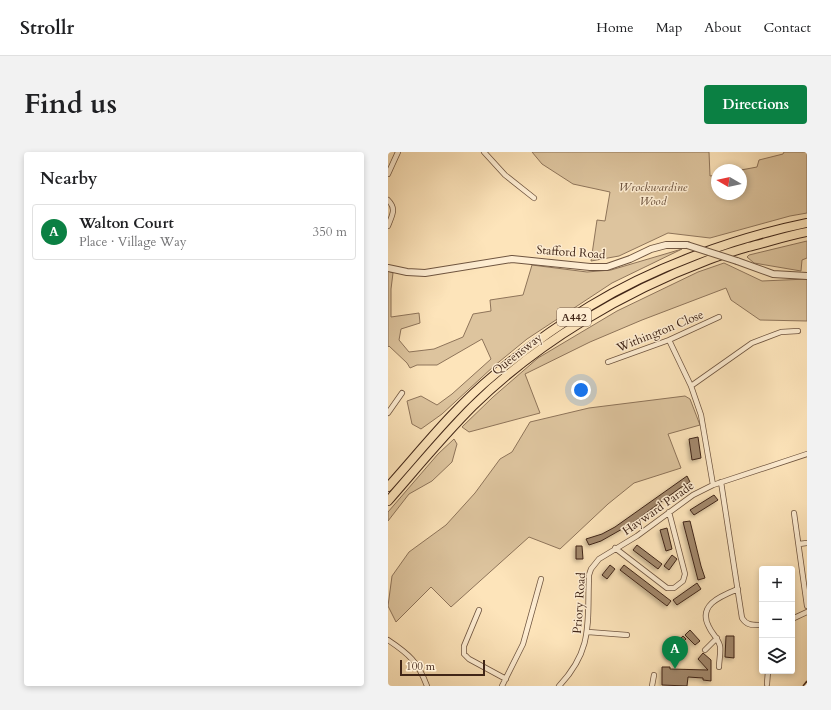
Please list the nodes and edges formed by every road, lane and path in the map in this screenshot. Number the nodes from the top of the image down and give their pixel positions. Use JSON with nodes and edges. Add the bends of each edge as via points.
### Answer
{"nodes":[{"id":1,"x":398,"y":152,"type":"edge"},
{"id":2,"x":484,"y":152,"type":"edge"},
{"id":3,"x":388,"y":174,"type":"edge"},
{"id":4,"x":529,"y":194,"type":"junction"},
{"id":5,"x":534,"y":198,"type":"dead end"},
{"id":6,"x":526,"y":199,"type":"dead end"},
{"id":7,"x":388,"y":200,"type":"edge"},
{"id":8,"x":807,"y":223,"type":"edge"},
{"id":9,"x":388,"y":226,"type":"edge"},
{"id":10,"x":807,"y":232,"type":"edge"},
{"id":11,"x":388,"y":268,"type":"edge"},
{"id":12,"x":807,"y":276,"type":"edge"},
{"id":13,"x":719,"y":317,"type":"dead end"},
{"id":14,"x":798,"y":331,"type":"dead end"},
{"id":15,"x":669,"y":340,"type":"junction"},
{"id":16,"x":608,"y":362,"type":"dead end"},
{"id":17,"x":690,"y":386,"type":"junction"},
{"id":18,"x":402,"y":393,"type":"dead end"},
{"id":19,"x":388,"y":413,"type":"edge"},
{"id":20,"x":807,"y":454,"type":"edge"},
{"id":21,"x":721,"y":482,"type":"junction"},
{"id":22,"x":714,"y":484,"type":"junction"},
{"id":23,"x":388,"y":487,"type":"edge"},
{"id":24,"x":388,"y":501,"type":"edge"},
{"id":25,"x":669,"y":512,"type":"junction"},
{"id":26,"x":794,"y":513,"type":"dead end"},
{"id":27,"x":799,"y":544,"type":"junction"},
{"id":28,"x":807,"y":544,"type":"edge"},
{"id":29,"x":615,"y":548,"type":"junction"},
{"id":30,"x":541,"y":579,"type":"dead end"},
{"id":31,"x":738,"y":589,"type":"junction"},
{"id":32,"x":807,"y":606,"type":"edge"},
{"id":33,"x":479,"y":610,"type":"dead end"},
{"id":34,"x":807,"y":612,"type":"edge"},
{"id":35,"x":795,"y":618,"type":"edge"},
{"id":36,"x":759,"y":625,"type":"edge"},
{"id":37,"x":588,"y":632,"type":"junction"},
{"id":38,"x":627,"y":635,"type":"dead end"},
{"id":39,"x":717,"y":638,"type":"junction"},
{"id":40,"x":388,"y":640,"type":"edge"},
{"id":41,"x":704,"y":650,"type":"dead end"},
{"id":42,"x":719,"y":667,"type":"dead end"},
{"id":43,"x":768,"y":674,"type":"edge"},
{"id":44,"x":654,"y":675,"type":"dead end"},
{"id":45,"x":506,"y":679,"type":"junction"},
{"id":46,"x":767,"y":684,"type":"dead end"},
{"id":47,"x":427,"y":686,"type":"edge"},
{"id":48,"x":502,"y":686,"type":"edge"},
{"id":49,"x":559,"y":686,"type":"edge"},
{"id":50,"x":652,"y":686,"type":"edge"}],
"edges":[{"from":1,"to":3,"type":"street"},
{"from":2,"to":4,"type":"street"},
{"from":4,"to":5,"type":"street"},
{"from":4,"to":6,"type":"street"},
{"from":7,"to":9,"type":"street","via":[[394,209]]},
{"from":8,"to":23,"type":"highway","name":"Queensway","number":"A442","via":[[715,248],[665,268],[591,306],[558,327],[494,376],[447,420]]},
{"from":10,"to":24,"type":"highway","name":"Queensway","number":"A442","via":[[709,259],[667,276],[593,315],[557,338],[474,405]]},
{"from":11,"to":12,"type":"street","name":"Stafford Road","bridge":true,"via":[[425,273],[512,259],[607,267],[666,245],[688,245],[773,274]]},
{"from":13,"to":15,"type":"street","name":"Withington Close"},
{"from":14,"to":17,"type":"street","via":[[781,332],[752,343]]},
{"from":15,"to":16,"type":"street","name":"Withington Close"},
{"from":15,"to":17,"type":"street"},
{"from":17,"to":22,"type":"street","via":[[702,417]]},
{"from":18,"to":19,"type":"street"},
{"from":20,"to":21,"type":"street","name":"Hayward Parade"},
{"from":21,"to":22,"type":"street","name":"Hayward Parade"},
{"from":21,"to":31,"type":"street"},
{"from":22,"to":25,"type":"street","name":"Hayward Parade"},
{"from":25,"to":29,"type":"street","name":"Hayward Parade","via":[[637,536]]},
{"from":25,"to":29,"type":"street","via":[[685,574],[674,588],[667,588]]},
{"from":26,"to":27,"type":"street"},
{"from":27,"to":28,"type":"street"},
{"from":27,"to":32,"type":"street"},
{"from":29,"to":37,"type":"street","name":"Priory Road","via":[[599,558],[589,575]]},
{"from":30,"to":45,"type":"street","via":[[523,644]]},
{"from":31,"to":36,"type":"street","via":[[744,622]]},
{"from":31,"to":39,"type":"street","via":[[713,602],[707,610],[706,622]]},
{"from":33,"to":45,"type":"street","via":[[464,654],[468,659]]},
{"from":34,"to":35,"type":"street"},
{"from":37,"to":38,"type":"street"},
{"from":37,"to":49,"type":"street","name":"Priory Road","via":[[582,652]]},
{"from":39,"to":41,"type":"street"},
{"from":39,"to":42,"type":"street","via":[[720,647]]},
{"from":40,"to":47,"type":"street","via":[[418,665]]},
{"from":43,"to":46,"type":"street"},
{"from":44,"to":50,"type":"street"},
{"from":45,"to":48,"type":"street"}]}
